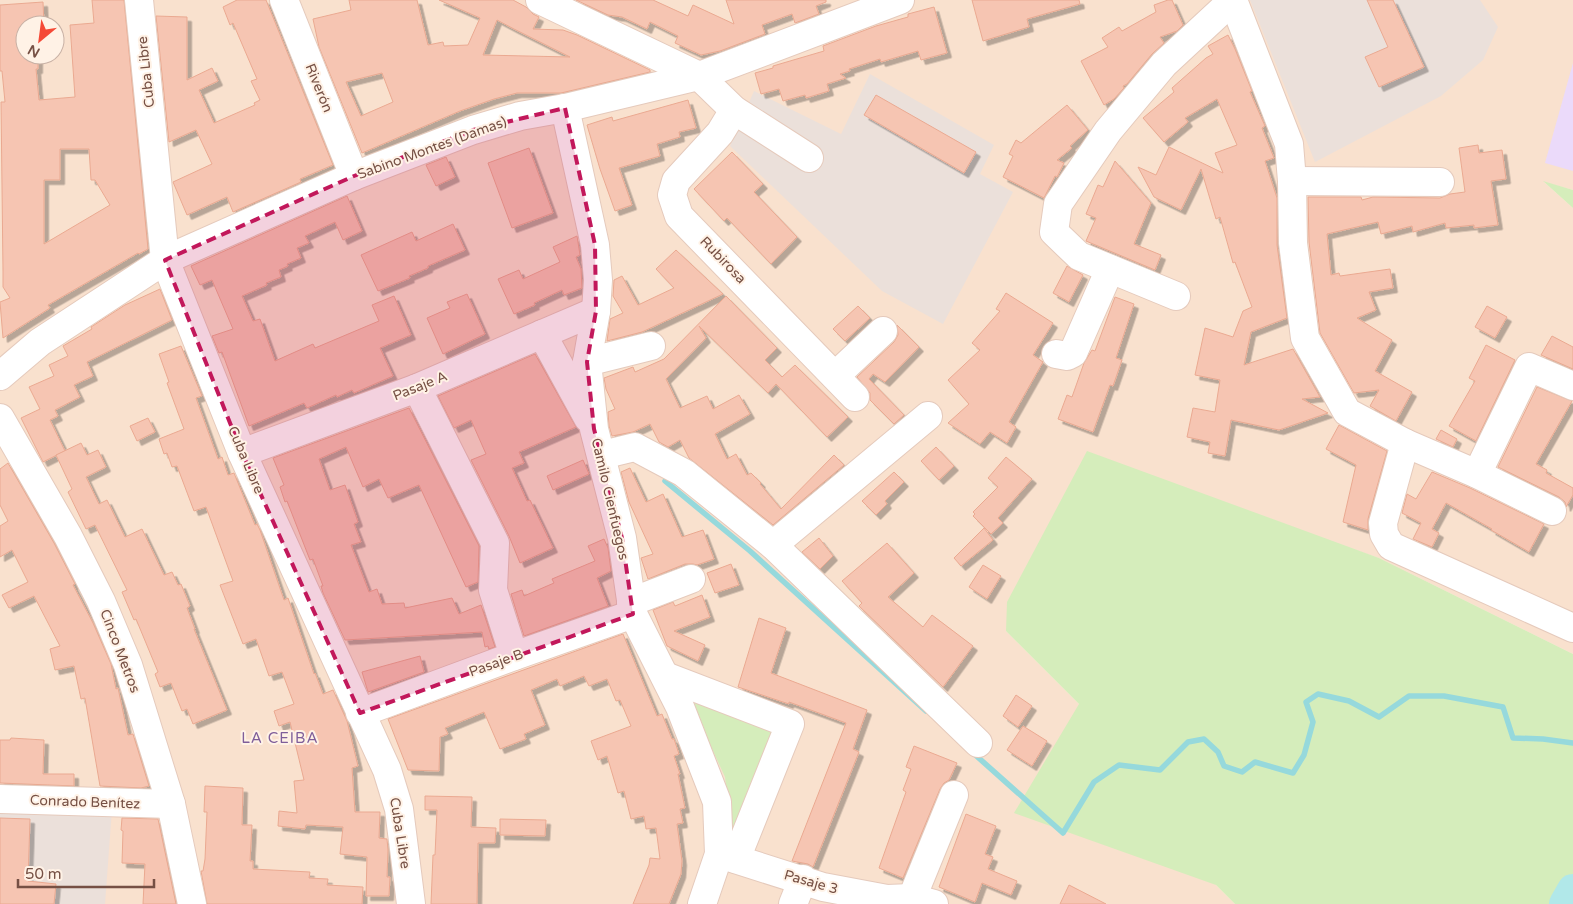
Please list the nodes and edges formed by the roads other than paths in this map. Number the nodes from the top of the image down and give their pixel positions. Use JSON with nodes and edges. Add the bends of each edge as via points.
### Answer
{"nodes":[{"id":1,"x":139,"y":0,"type":"edge"},
{"id":2,"x":284,"y":0,"type":"edge"},
{"id":3,"x":540,"y":0,"type":"edge"},
{"id":4,"x":900,"y":0,"type":"edge"},
{"id":5,"x":1233,"y":0,"type":"edge"},
{"id":6,"x":699,"y":76,"type":"junction"},
{"id":7,"x":566,"y":108,"type":"junction"},
{"id":8,"x":734,"y":110,"type":"junction"},
{"id":9,"x":809,"y":158,"type":"dead end"},
{"id":10,"x":354,"y":176,"type":"junction"},
{"id":11,"x":1292,"y":181,"type":"junction"},
{"id":12,"x":1440,"y":182,"type":"dead end"},
{"id":13,"x":165,"y":260,"type":"junction"},
{"id":14,"x":1110,"y":269,"type":"junction"},
{"id":15,"x":1176,"y":296,"type":"dead end"},
{"id":16,"x":596,"y":311,"type":"junction"},
{"id":17,"x":883,"y":331,"type":"dead end"},
{"id":18,"x":542,"y":334,"type":"junction"},
{"id":19,"x":651,"y":346,"type":"dead end"},
{"id":20,"x":1056,"y":354,"type":"dead end"},
{"id":21,"x":588,"y":362,"type":"junction"},
{"id":22,"x":0,"y":376,"type":"edge"},
{"id":23,"x":835,"y":376,"type":"junction"},
{"id":24,"x":1573,"y":386,"type":"edge"},
{"id":25,"x":417,"y":388,"type":"junction"},
{"id":26,"x":855,"y":397,"type":"dead end"},
{"id":27,"x":928,"y":416,"type":"dead end"},
{"id":28,"x":0,"y":418,"type":"edge"},
{"id":29,"x":594,"y":428,"type":"junction"},
{"id":30,"x":1405,"y":443,"type":"junction"},
{"id":31,"x":242,"y":453,"type":"junction"},
{"id":32,"x":602,"y":455,"type":"junction"},
{"id":33,"x":1476,"y":474,"type":"junction"},
{"id":34,"x":1552,"y":511,"type":"dead end"},
{"id":35,"x":772,"y":545,"type":"junction"},
{"id":36,"x":691,"y":579,"type":"dead end"},
{"id":37,"x":632,"y":608,"type":"junction"},
{"id":38,"x":1573,"y":628,"type":"edge"},
{"id":39,"x":514,"y":656,"type":"junction"},
{"id":40,"x":665,"y":676,"type":"junction"},
{"id":41,"x":360,"y":713,"type":"junction"},
{"id":42,"x":978,"y":743,"type":"dead end"},
{"id":43,"x":954,"y":795,"type":"dead end"},
{"id":44,"x":0,"y":799,"type":"edge"},
{"id":45,"x":171,"y":804,"type":"junction"},
{"id":46,"x":728,"y":857,"type":"junction"},
{"id":47,"x":798,"y":892,"type":"edge"},
{"id":48,"x":923,"y":901,"type":"edge"},
{"id":49,"x":192,"y":904,"type":"edge"},
{"id":50,"x":411,"y":904,"type":"edge"},
{"id":51,"x":702,"y":904,"type":"edge"}],
"edges":[{"from":1,"to":13,"type":"street","name":"Cuba Libre"},
{"from":2,"to":10,"type":"street","name":"Riverón"},
{"from":3,"to":6,"type":"street"},
{"from":4,"to":6,"type":"street","name":"Sabino Montes (Damas)"},
{"from":5,"to":11,"type":"street","via":[[1289,144]]},
{"from":5,"to":14,"type":"street","via":[[1164,64],[1108,130],[1058,204],[1054,232],[1079,256]]},
{"from":6,"to":7,"type":"street","name":"Sabino Montes (Damas)"},
{"from":6,"to":8,"type":"street"},
{"from":7,"to":10,"type":"street","name":"Sabino Montes (Damas)","via":[[520,116],[474,130]]},
{"from":7,"to":16,"type":"street","name":"Camilo Cienfuegos","via":[[595,245]]},
{"from":8,"to":9,"type":"street"},
{"from":8,"to":23,"type":"street","name":"Rubirosa","via":[[720,133],[676,181],[672,195],[679,216]]},
{"from":10,"to":13,"type":"street","name":"Sabino Montes (Damas)"},
{"from":11,"to":12,"type":"street"},
{"from":11,"to":30,"type":"street","via":[[1293,243],[1305,338],[1347,412]]},
{"from":13,"to":22,"type":"street","name":"Sabino Montes (Damas)","via":[[40,342]]},
{"from":13,"to":31,"type":"street","name":"Cuba Libre"},
{"from":14,"to":15,"type":"street"},
{"from":14,"to":20,"type":"street","via":[[1073,353],[1066,356]]},
{"from":16,"to":18,"type":"street","name":"Pasaje A"},
{"from":16,"to":21,"type":"street","name":"Camilo Cienfuegos"},
{"from":17,"to":23,"type":"street"},
{"from":18,"to":25,"type":"street","name":"Pasaje A"},
{"from":18,"to":29,"type":"street"},
{"from":19,"to":21,"type":"street"},
{"from":21,"to":29,"type":"street","name":"Camilo Cienfuegos"},
{"from":23,"to":26,"type":"street","name":"Rubirosa"},
{"from":24,"to":33,"type":"street","via":[[1529,367]]},
{"from":25,"to":31,"type":"street","name":"Pasaje A"},
{"from":25,"to":39,"type":"street","via":[[495,543],[493,590]]},
{"from":27,"to":35,"type":"street"},
{"from":28,"to":45,"type":"street","name":"Cinco Metros","via":[[68,536],[101,601],[128,665]]},
{"from":29,"to":32,"type":"street","name":"Camilo Cienfuegos"},
{"from":30,"to":33,"type":"street"},
{"from":30,"to":38,"type":"street","via":[[1383,523],[1384,534],[1391,546]]},
{"from":31,"to":41,"type":"street","name":"Cuba Libre"},
{"from":32,"to":35,"type":"street","via":[[635,447],[684,472]]},
{"from":32,"to":37,"type":"street","name":"Camilo Cienfuegos","via":[[622,538]]},
{"from":33,"to":34,"type":"street"},
{"from":35,"to":42,"type":"street"},
{"from":36,"to":37,"type":"street","name":"Pasaje B"},
{"from":37,"to":39,"type":"street","name":"Pasaje B"},
{"from":37,"to":40,"type":"street","name":"Camilo Cienfuegos"},
{"from":39,"to":41,"type":"street","name":"Pasaje B"},
{"from":40,"to":46,"type":"street","name":"Camilo Cienfuegos","via":[[717,802]]},
{"from":40,"to":46,"type":"street","via":[[790,724]]},
{"from":41,"to":50,"type":"street","name":"Cuba Libre","via":[[387,770],[399,809]]},
{"from":43,"to":48,"type":"street"},
{"from":44,"to":45,"type":"street","name":"Conrado Benítez"},
{"from":45,"to":49,"type":"street","name":"Cinco Metros"},
{"from":46,"to":47,"type":"street","name":"Pasaje 3"},
{"from":46,"to":51,"type":"street","name":"Camilo Cienfuegos"},
{"from":47,"to":48,"type":"street","name":"Pasaje 3","via":[[823,887],[887,899]]}]}
